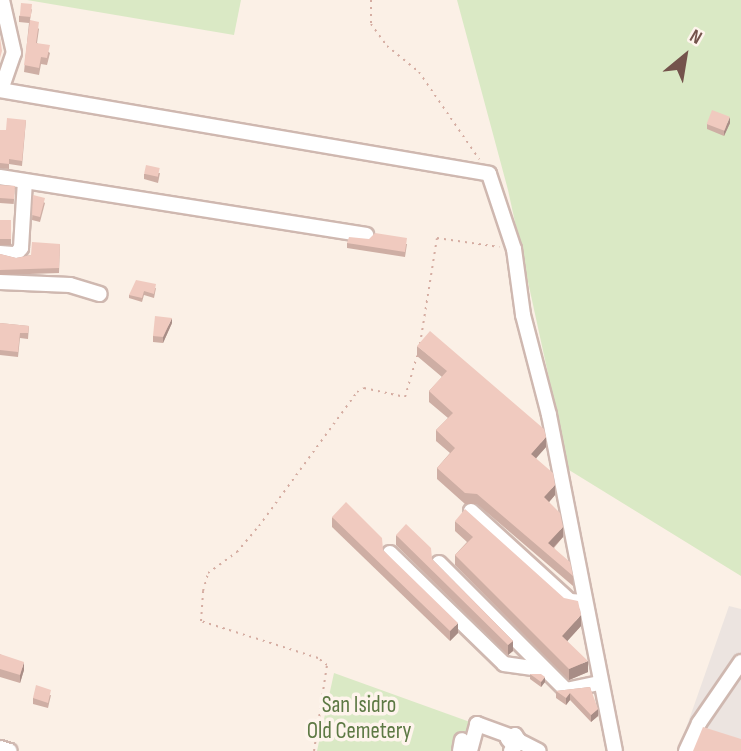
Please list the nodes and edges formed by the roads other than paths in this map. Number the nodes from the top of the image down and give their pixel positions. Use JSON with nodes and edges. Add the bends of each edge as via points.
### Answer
{"nodes":[{"id":1,"x":2,"y":0,"type":"edge"},
{"id":2,"x":1,"y":90,"type":"edge"},
{"id":3,"x":0,"y":177,"type":"edge"},
{"id":4,"x":25,"y":181,"type":"junction"},
{"id":5,"x":366,"y":235,"type":"dead end"},
{"id":6,"x":0,"y":253,"type":"edge"},
{"id":7,"x":0,"y":282,"type":"edge"},
{"id":8,"x":100,"y":295,"type":"dead end"},
{"id":9,"x":471,"y":511,"type":"edge"},
{"id":10,"x":390,"y":552,"type":"edge"},
{"id":11,"x":439,"y":564,"type":"edge"},
{"id":12,"x":585,"y":602,"type":"junction"},
{"id":13,"x":546,"y":670,"type":"junction"},
{"id":14,"x":739,"y":671,"type":"edge"},
{"id":15,"x":600,"y":683,"type":"junction"},
{"id":16,"x":513,"y":743,"type":"edge"},
{"id":17,"x":464,"y":747,"type":"edge"},
{"id":18,"x":0,"y":748,"type":"edge"},
{"id":19,"x":10,"y":751,"type":"edge"},
{"id":20,"x":539,"y":751,"type":"edge"},
{"id":21,"x":615,"y":751,"type":"edge"},
{"id":22,"x":686,"y":751,"type":"edge"}],
"edges":[{"from":1,"to":2,"type":"street","via":[[14,54]]},
{"from":2,"to":12,"type":"street","via":[[489,174],[514,248],[523,315],[550,415]]},
{"from":3,"to":4,"type":"street"},
{"from":4,"to":5,"type":"street"},
{"from":4,"to":6,"type":"street","via":[[22,248],[16,254]]},
{"from":7,"to":8,"type":"street","via":[[70,285]]},
{"from":9,"to":12,"type":"street","via":[[570,601]]},
{"from":10,"to":13,"type":"street","via":[[504,664]]},
{"from":11,"to":13,"type":"street"},
{"from":12,"to":15,"type":"street"},
{"from":13,"to":15,"type":"street","via":[[570,692]]},
{"from":14,"to":22,"type":"street","via":[[699,723]]},
{"from":15,"to":21,"type":"street"},
{"from":16,"to":17,"type":"street","via":[[477,724]]},
{"from":16,"to":20,"type":"street"},
{"from":18,"to":19,"type":"street"}]}
